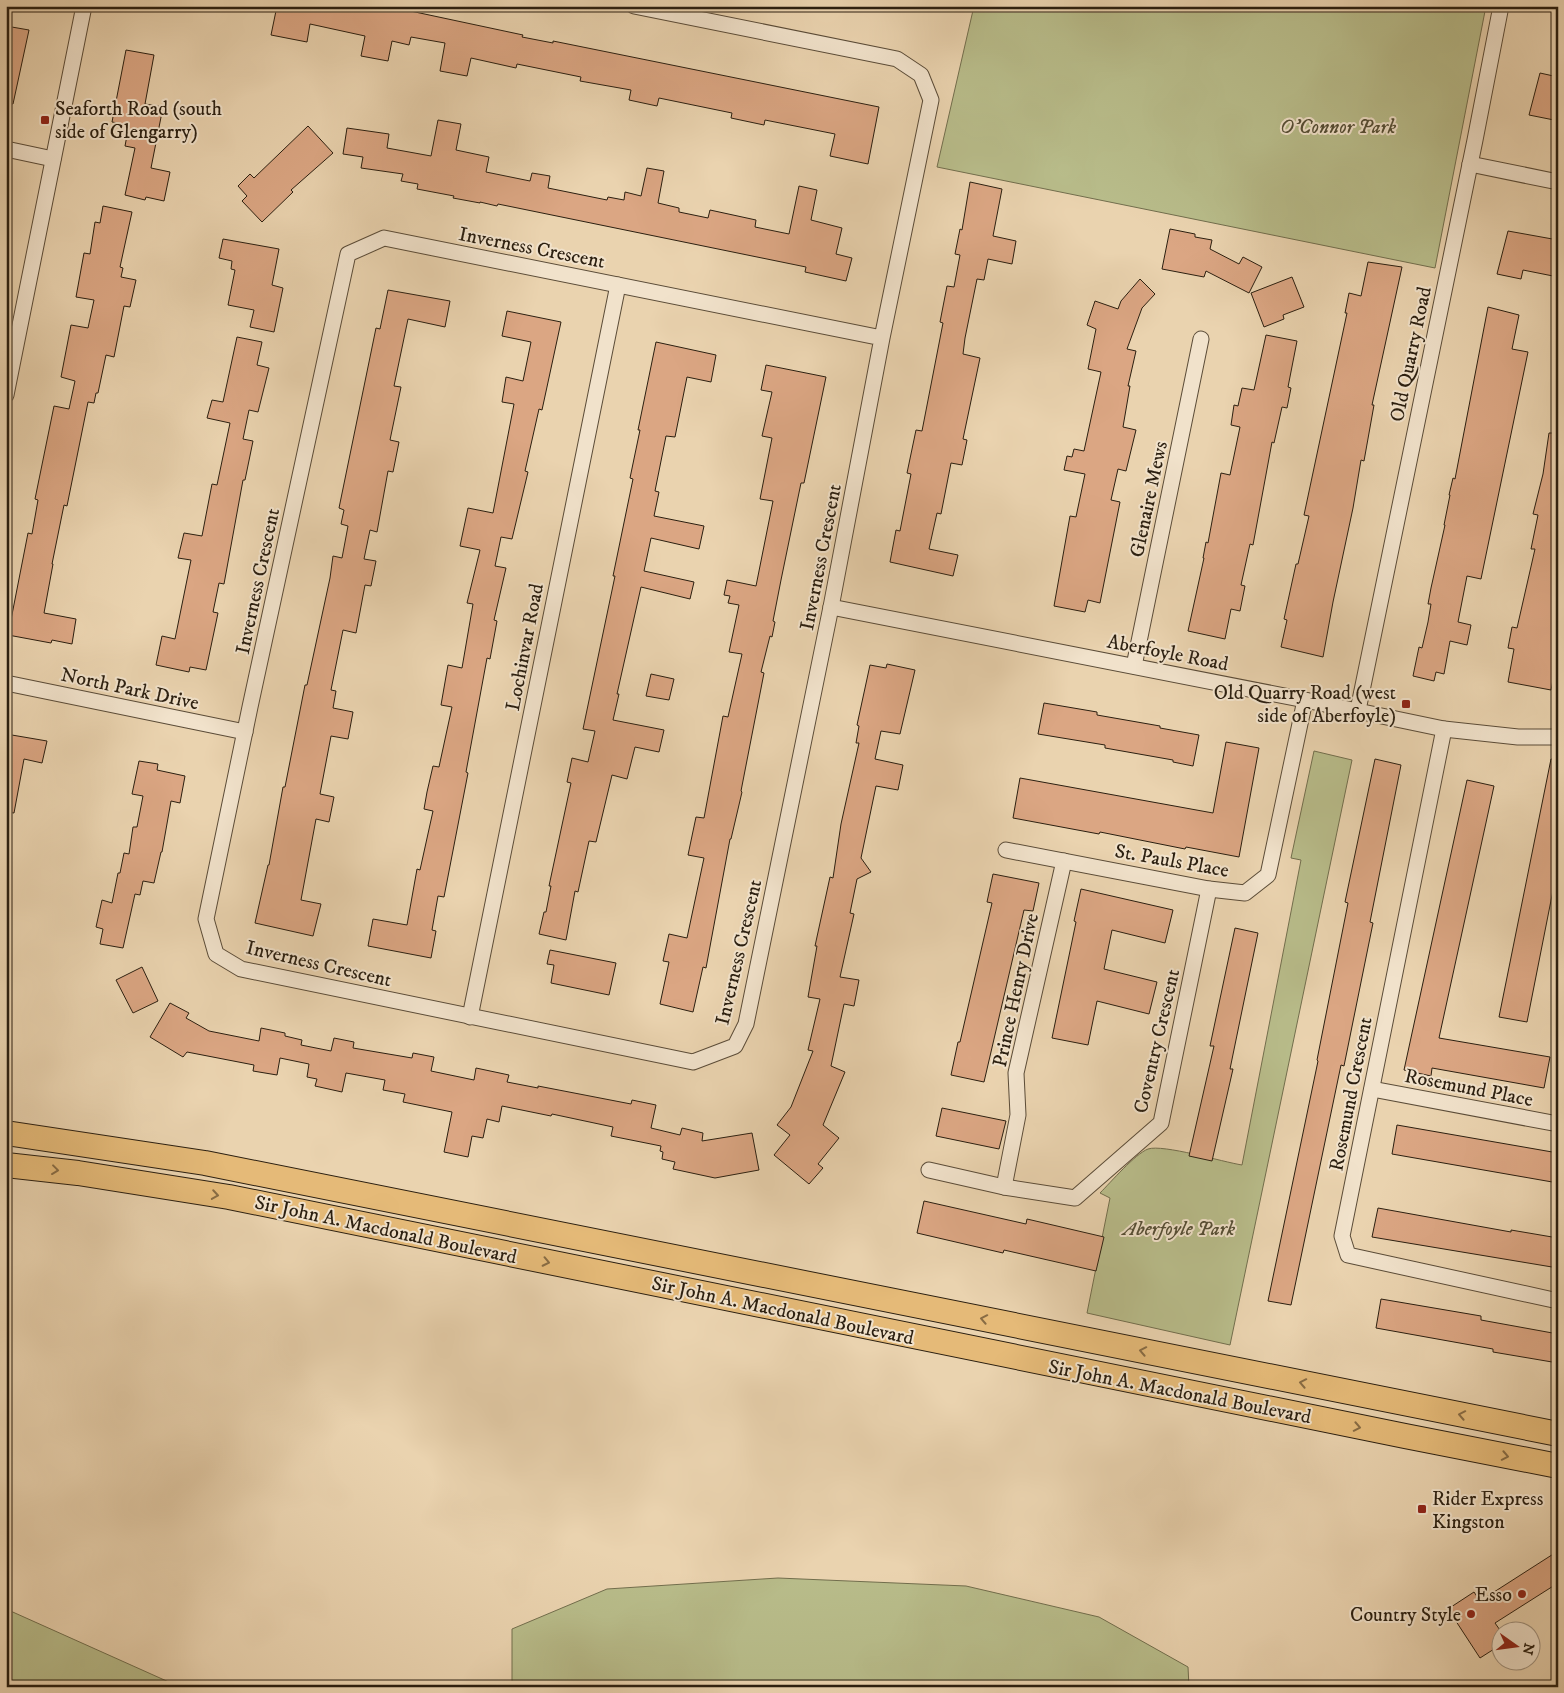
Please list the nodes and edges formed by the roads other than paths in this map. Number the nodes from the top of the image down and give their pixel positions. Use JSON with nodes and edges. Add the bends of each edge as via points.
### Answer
{"nodes":[{"id":1,"x":84,"y":6,"type":"edge"},
{"id":2,"x":634,"y":6,"type":"edge"},
{"id":3,"x":1501,"y":6,"type":"edge"},
{"id":4,"x":6,"y":149,"type":"edge"},
{"id":5,"x":53,"y":159,"type":"junction"},
{"id":6,"x":1470,"y":164,"type":"junction"},
{"id":7,"x":1558,"y":182,"type":"edge"},
{"id":8,"x":618,"y":284,"type":"junction"},
{"id":9,"x":882,"y":338,"type":"junction"},
{"id":10,"x":1201,"y":339,"type":"dead end"},
{"id":11,"x":6,"y":394,"type":"edge"},
{"id":12,"x":831,"y":607,"type":"junction"},
{"id":13,"x":1134,"y":666,"type":"junction"},
{"id":14,"x":6,"y":683,"type":"edge"},
{"id":15,"x":1305,"y":700,"type":"junction"},
{"id":16,"x":1358,"y":710,"type":"junction"},
{"id":17,"x":1444,"y":729,"type":"junction"},
{"id":18,"x":245,"y":732,"type":"junction"},
{"id":19,"x":1558,"y":737,"type":"edge"},
{"id":20,"x":1006,"y":850,"type":"dead end"},
{"id":21,"x":1064,"y":861,"type":"junction"},
{"id":22,"x":1210,"y":889,"type":"junction"},
{"id":23,"x":470,"y":1016,"type":"junction"},
{"id":24,"x":1372,"y":1089,"type":"junction"},
{"id":25,"x":1558,"y":1124,"type":"edge"},
{"id":26,"x":6,"y":1133,"type":"edge"},
{"id":27,"x":6,"y":1165,"type":"edge"},
{"id":28,"x":929,"y":1170,"type":"dead end"},
{"id":29,"x":1004,"y":1187,"type":"junction"},
{"id":30,"x":1558,"y":1301,"type":"edge"},
{"id":31,"x":1558,"y":1434,"type":"edge"},
{"id":32,"x":1558,"y":1466,"type":"edge"}],
"edges":[{"from":1,"to":5,"type":"street"},
{"from":2,"to":9,"type":"street","name":"Inverness Crescent","via":[[897,59],[921,75],[931,100]]},
{"from":3,"to":6,"type":"street","name":"Old Quarry Road"},
{"from":4,"to":5,"type":"street"},
{"from":5,"to":11,"type":"street"},
{"from":6,"to":7,"type":"street"},
{"from":6,"to":16,"type":"street","name":"Old Quarry Road"},
{"from":8,"to":9,"type":"street","name":"Inverness Crescent"},
{"from":8,"to":18,"type":"street","name":"Inverness Crescent","via":[[384,238],[348,254]]},
{"from":8,"to":23,"type":"street","name":"Lochinvar Road"},
{"from":9,"to":12,"type":"street","name":"Inverness Crescent"},
{"from":10,"to":13,"type":"street","name":"Glenaire Mews"},
{"from":12,"to":13,"type":"street","name":"Aberfoyle Road"},
{"from":12,"to":23,"type":"street","name":"Inverness Crescent","via":[[746,1024],[735,1046],[693,1062]]},
{"from":13,"to":15,"type":"street","name":"Aberfoyle Road"},
{"from":14,"to":18,"type":"street","name":"North Park Drive"},
{"from":15,"to":16,"type":"street","name":"Aberfoyle Road"},
{"from":15,"to":22,"type":"street","name":"St. Pauls Place","via":[[1268,875],[1245,893]]},
{"from":16,"to":17,"type":"street","name":"Aberfoyle Road"},
{"from":17,"to":19,"type":"street","name":"Aberfoyle Road","via":[[1518,738]]},
{"from":17,"to":24,"type":"street","name":"Rosemund Crescent"},
{"from":18,"to":23,"type":"street","name":"Inverness Crescent","via":[[206,919],[216,954],[241,970]]},
{"from":20,"to":21,"type":"street","name":"St. Pauls Place"},
{"from":21,"to":22,"type":"street","name":"St. Pauls Place"},
{"from":21,"to":29,"type":"street","name":"Prince Henry Drive","via":[[1016,1073],[1018,1114]]},
{"from":22,"to":29,"type":"street","name":"Coventry Crescent","via":[[1161,1123],[1074,1198]]},
{"from":24,"to":25,"type":"street","name":"Rosemund Place"},
{"from":24,"to":30,"type":"street","name":"Rosemund Crescent","via":[[1342,1236],[1348,1255]]},
{"from":31,"to":26,"type":"main road","name":"Sir John A. Macdonald Boulevard","one_way":true,"via":[[205,1163]]},
{"from":27,"to":32,"type":"main road","name":"Sir John A. Macdonald Boulevard","one_way":true,"via":[[229,1197]]},
{"from":28,"to":29,"type":"street","name":"Coventry Crescent"}]}
